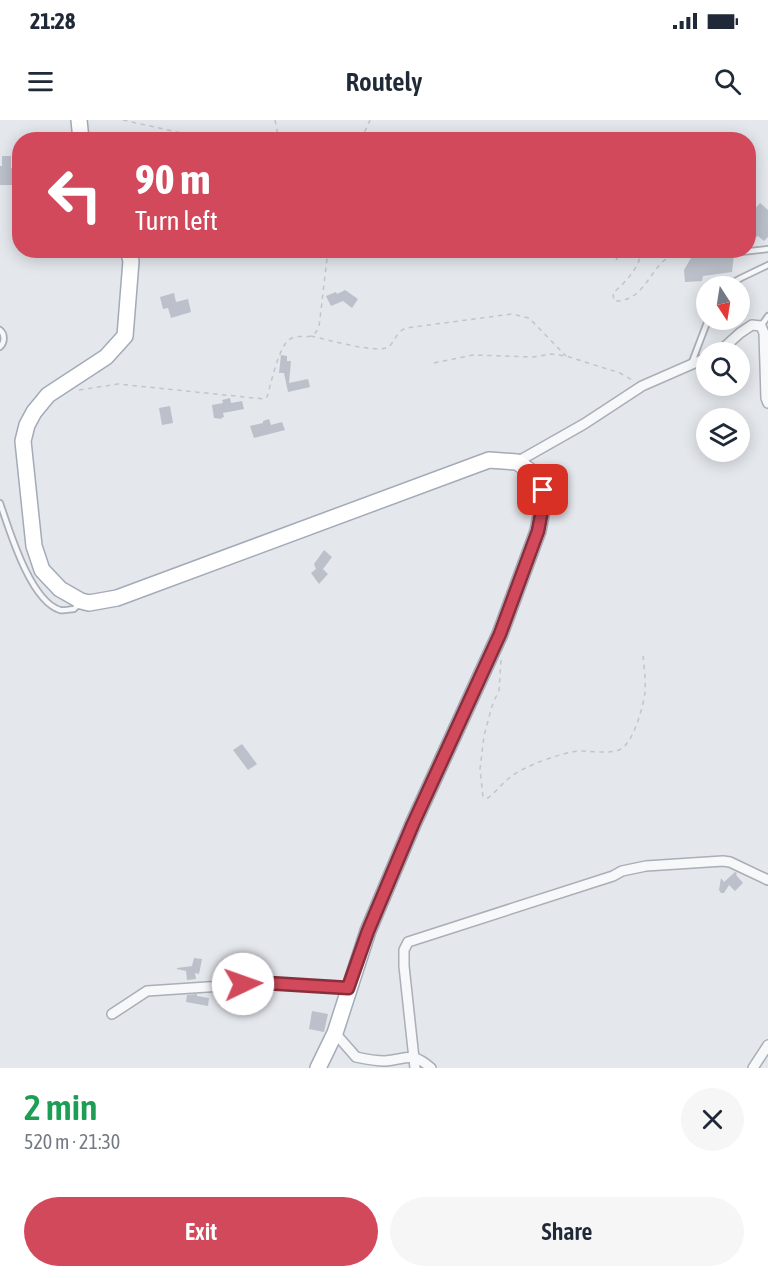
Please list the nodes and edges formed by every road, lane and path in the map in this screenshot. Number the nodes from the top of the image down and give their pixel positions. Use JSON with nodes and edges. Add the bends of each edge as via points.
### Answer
{"nodes":[{"id":1,"x":123,"y":120,"type":"edge"},
{"id":2,"x":177,"y":132,"type":"edge"},
{"id":3,"x":130,"y":258,"type":"edge"},
{"id":4,"x":327,"y":258,"type":"edge"},
{"id":5,"x":640,"y":258,"type":"edge"},
{"id":6,"x":667,"y":258,"type":"edge"},
{"id":7,"x":768,"y":265,"type":"edge"},
{"id":8,"x":745,"y":276,"type":"edge"},
{"id":9,"x":768,"y":316,"type":"edge"},
{"id":10,"x":761,"y":326,"type":"junction"},
{"id":11,"x":0,"y":330,"type":"edge"},
{"id":12,"x":704,"y":330,"type":"edge"},
{"id":13,"x":311,"y":336,"type":"junction"},
{"id":14,"x":731,"y":342,"type":"edge"},
{"id":15,"x":0,"y":346,"type":"edge"},
{"id":16,"x":567,"y":356,"type":"junction"},
{"id":17,"x":696,"y":362,"type":"edge"},
{"id":18,"x":434,"y":363,"type":"dead end"},
{"id":19,"x":691,"y":364,"type":"junction"},
{"id":20,"x":642,"y":386,"type":"junction"},
{"id":21,"x":71,"y":391,"type":"dead end"},
{"id":22,"x":768,"y":403,"type":"edge"},
{"id":23,"x":517,"y":462,"type":"junction"},
{"id":24,"x":0,"y":503,"type":"edge"},
{"id":25,"x":81,"y":601,"type":"junction"},
{"id":26,"x":643,"y":656,"type":"dead end"},
{"id":27,"x":501,"y":659,"type":"dead end"},
{"id":28,"x":768,"y":880,"type":"edge"},
{"id":29,"x":348,"y":988,"type":"junction"},
{"id":30,"x":112,"y":1014,"type":"dead end"},
{"id":31,"x":335,"y":1033,"type":"junction"},
{"id":32,"x":768,"y":1045,"type":"edge"},
{"id":33,"x":413,"y":1056,"type":"junction"},
{"id":34,"x":318,"y":1068,"type":"edge"},
{"id":35,"x":415,"y":1068,"type":"edge"},
{"id":36,"x":432,"y":1068,"type":"edge"},
{"id":37,"x":753,"y":1068,"type":"edge"}],
"edges":[{"from":1,"to":2,"type":"path"},
{"from":3,"to":25,"type":"main road","via":[[125,336],[106,357],[48,395],[34,412],[23,441],[34,546],[42,570],[60,589]]},
{"from":4,"to":13,"type":"path","via":[[319,327]]},
{"from":5,"to":6,"type":"path","via":[[626,282],[613,293],[614,301],[636,294]]},
{"from":7,"to":8,"type":"lane"},
{"from":9,"to":10,"type":"lane"},
{"from":10,"to":14,"type":"street","via":[[752,325]]},
{"from":10,"to":22,"type":"street"},
{"from":11,"to":15,"type":"lane","via":[[4,339]]},
{"from":12,"to":19,"type":"lane"},
{"from":13,"to":16,"type":"path","via":[[364,348],[386,348],[406,328],[512,314],[529,318]]},
{"from":13,"to":21,"type":"path","via":[[286,341],[264,399],[118,384]]},
{"from":16,"to":18,"type":"path","via":[[473,355]]},
{"from":16,"to":20,"type":"path","via":[[620,373]]},
{"from":17,"to":19,"type":"street"},
{"from":19,"to":20,"type":"street"},
{"from":20,"to":23,"type":"street"},
{"from":23,"to":25,"type":"main road","via":[[489,460],[117,598]]},
{"from":23,"to":29,"type":"main road","via":[[534,474],[543,490],[538,531],[500,634],[413,824]]},
{"from":24,"to":25,"type":"lane","via":[[20,560],[47,602],[60,610],[74,609]]},
{"from":26,"to":27,"type":"path","via":[[643,706],[624,748],[574,751],[521,770],[488,798],[483,797],[481,758],[499,690]]},
{"from":28,"to":33,"type":"street","via":[[730,862],[645,866],[408,942],[404,966]]},
{"from":29,"to":30,"type":"street","via":[[267,983],[147,992]]},
{"from":29,"to":31,"type":"main road"},
{"from":31,"to":33,"type":"street","via":[[356,1057],[384,1061]]},
{"from":31,"to":34,"type":"main road"},
{"from":32,"to":37,"type":"street"},
{"from":33,"to":35,"type":"street"},
{"from":33,"to":36,"type":"street"}]}
